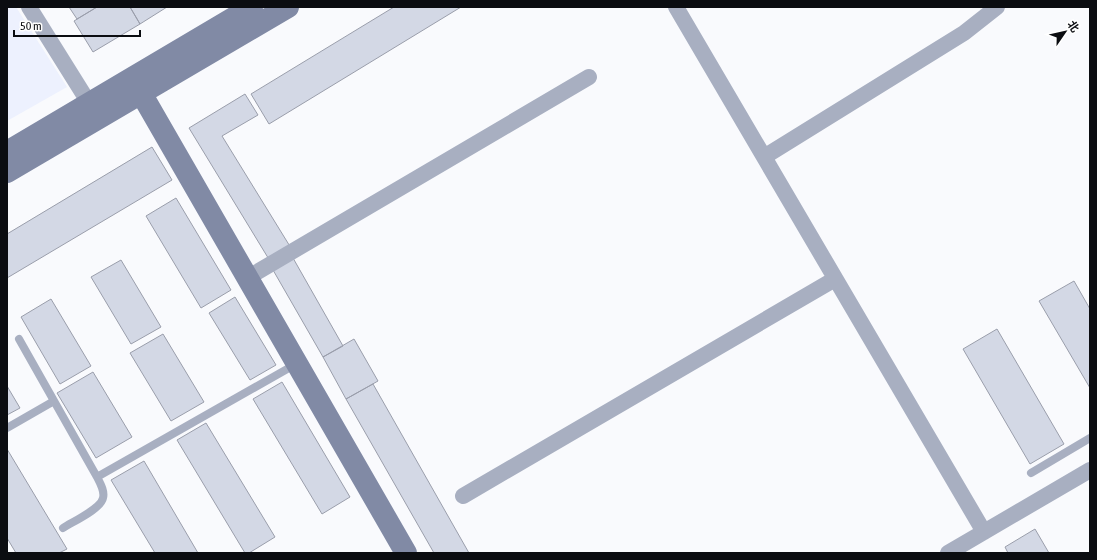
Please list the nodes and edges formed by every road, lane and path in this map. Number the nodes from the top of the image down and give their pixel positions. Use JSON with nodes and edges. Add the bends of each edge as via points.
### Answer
{"nodes":[{"id":1,"x":29,"y":7,"type":"edge"},
{"id":2,"x":252,"y":7,"type":"edge"},
{"id":3,"x":288,"y":7,"type":"edge"},
{"id":4,"x":676,"y":7,"type":"edge"},
{"id":5,"x":997,"y":7,"type":"edge"},
{"id":6,"x":589,"y":77,"type":"dead end"},
{"id":7,"x":141,"y":93,"type":"junction"},
{"id":8,"x":89,"y":103,"type":"junction"},
{"id":9,"x":7,"y":152,"type":"edge"},
{"id":10,"x":764,"y":157,"type":"junction"},
{"id":11,"x":7,"y":172,"type":"edge"},
{"id":12,"x":247,"y":278,"type":"junction"},
{"id":13,"x":835,"y":279,"type":"junction"},
{"id":14,"x":18,"y":339,"type":"dead end"},
{"id":15,"x":296,"y":364,"type":"junction"},
{"id":16,"x":54,"y":401,"type":"junction"},
{"id":17,"x":7,"y":428,"type":"edge"},
{"id":18,"x":1090,"y":438,"type":"edge"},
{"id":19,"x":1090,"y":470,"type":"edge"},
{"id":20,"x":1031,"y":473,"type":"dead end"},
{"id":21,"x":97,"y":477,"type":"junction"},
{"id":22,"x":464,"y":496,"type":"dead end"},
{"id":23,"x":63,"y":528,"type":"dead end"},
{"id":24,"x":984,"y":532,"type":"junction"},
{"id":25,"x":406,"y":553,"type":"edge"},
{"id":26,"x":948,"y":553,"type":"edge"}],
"edges":[{"from":1,"to":8,"type":"street"},
{"from":2,"to":8,"type":"main road"},
{"from":3,"to":7,"type":"main road"},
{"from":4,"to":10,"type":"street"},
{"from":5,"to":10,"type":"street","via":[[964,33]]},
{"from":6,"to":12,"type":"street"},
{"from":7,"to":11,"type":"main road"},
{"from":7,"to":12,"type":"main road"},
{"from":8,"to":9,"type":"main road"},
{"from":10,"to":13,"type":"street"},
{"from":12,"to":15,"type":"main road"},
{"from":13,"to":22,"type":"street"},
{"from":13,"to":24,"type":"street"},
{"from":14,"to":16,"type":"lane"},
{"from":15,"to":21,"type":"lane"},
{"from":15,"to":25,"type":"main road"},
{"from":16,"to":17,"type":"lane"},
{"from":16,"to":21,"type":"lane"},
{"from":18,"to":20,"type":"lane"},
{"from":19,"to":24,"type":"street"},
{"from":21,"to":23,"type":"lane","via":[[103,489],[104,499],[97,508]]},
{"from":24,"to":26,"type":"street"}]}
